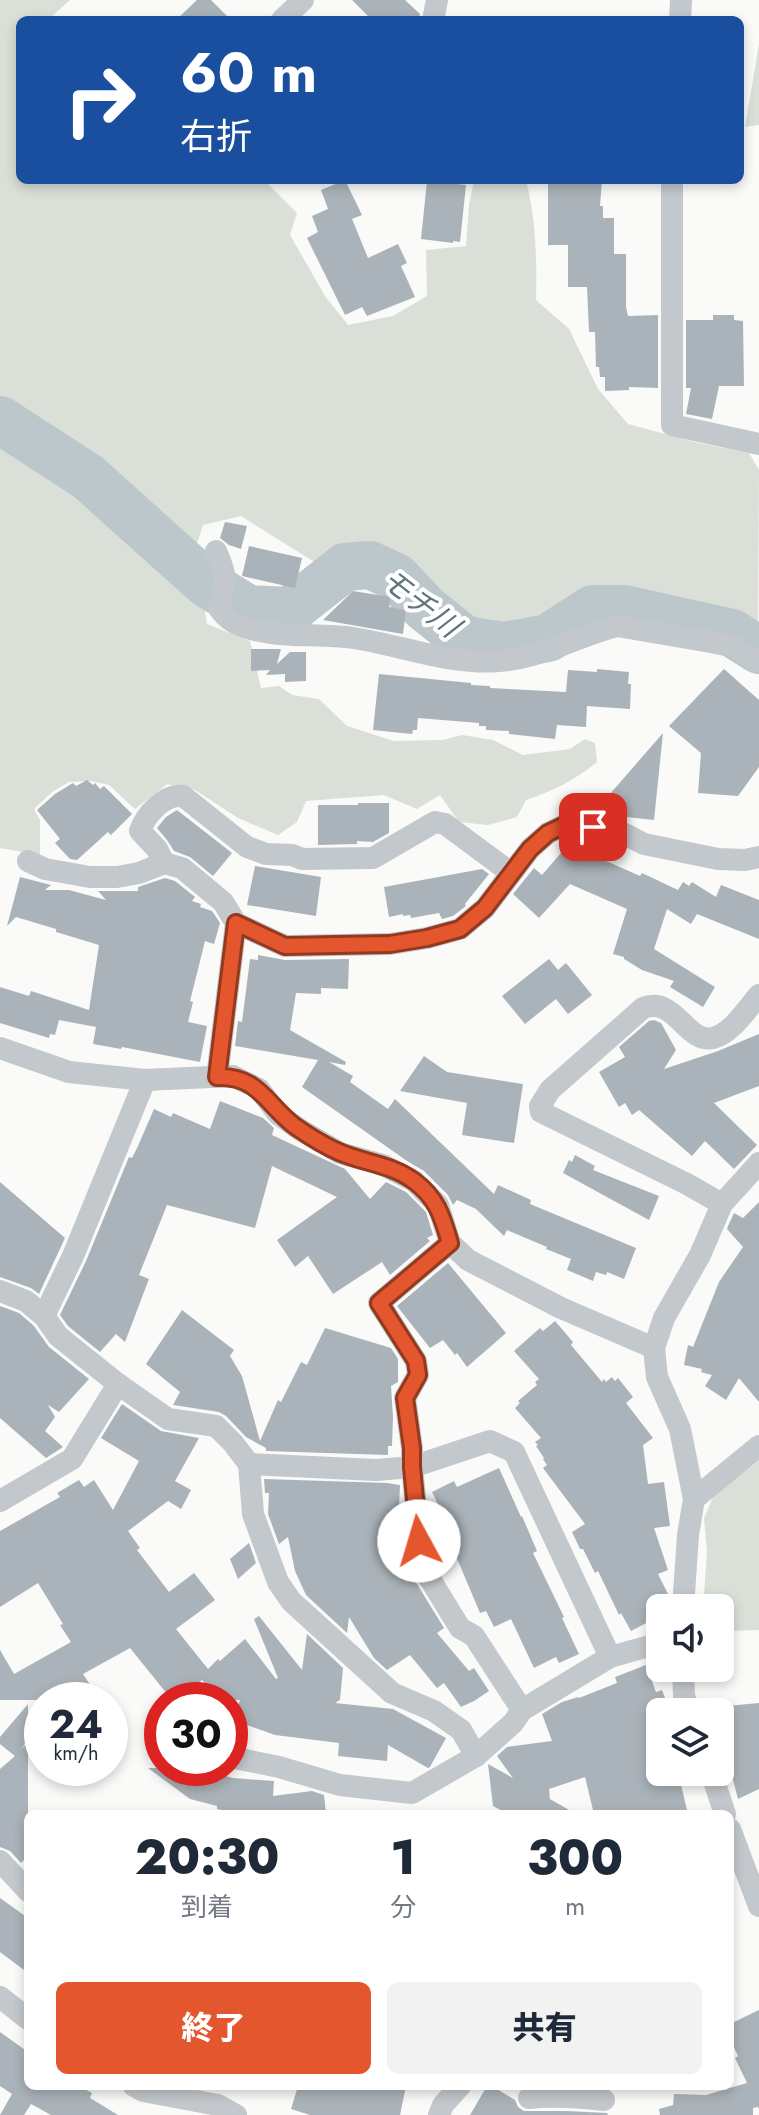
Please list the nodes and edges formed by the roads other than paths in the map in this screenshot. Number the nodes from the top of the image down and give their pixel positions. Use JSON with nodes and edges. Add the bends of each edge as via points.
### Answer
{"nodes":[{"id":1,"x":303,"y":0,"type":"edge"},
{"id":2,"x":286,"y":16,"type":"edge"},
{"id":3,"x":672,"y":184,"type":"edge"},
{"id":4,"x":759,"y":444,"type":"edge"},
{"id":5,"x":216,"y":551,"type":"dead end"},
{"id":6,"x":759,"y":662,"type":"edge"},
{"id":7,"x":759,"y":857,"type":"edge"},
{"id":8,"x":28,"y":861,"type":"dead end"},
{"id":9,"x":164,"y":863,"type":"junction"},
{"id":10,"x":511,"y":873,"type":"junction"},
{"id":11,"x":236,"y":923,"type":"junction"},
{"id":12,"x":759,"y":995,"type":"edge"},
{"id":13,"x":0,"y":1048,"type":"edge"},
{"id":14,"x":217,"y":1077,"type":"junction"},
{"id":15,"x":145,"y":1080,"type":"junction"},
{"id":16,"x":759,"y":1163,"type":"edge"},
{"id":17,"x":722,"y":1204,"type":"junction"},
{"id":18,"x":450,"y":1243,"type":"junction"},
{"id":19,"x":0,"y":1291,"type":"edge"},
{"id":20,"x":44,"y":1316,"type":"junction"},
{"id":21,"x":654,"y":1348,"type":"junction"},
{"id":22,"x":118,"y":1384,"type":"junction"},
{"id":23,"x":759,"y":1446,"type":"edge"},
{"id":24,"x":249,"y":1464,"type":"junction"},
{"id":25,"x":412,"y":1467,"type":"junction"},
{"id":26,"x":4,"y":1492,"type":"edge"},
{"id":27,"x":694,"y":1499,"type":"junction"},
{"id":28,"x":684,"y":1594,"type":"edge"},
{"id":29,"x":646,"y":1647,"type":"edge"},
{"id":30,"x":610,"y":1657,"type":"junction"},
{"id":31,"x":522,"y":1710,"type":"junction"},
{"id":32,"x":476,"y":1756,"type":"junction"},
{"id":33,"x":248,"y":1761,"type":"edge"},
{"id":34,"x":716,"y":1786,"type":"edge"},
{"id":35,"x":724,"y":1810,"type":"edge"},
{"id":36,"x":734,"y":1845,"type":"edge"},
{"id":37,"x":0,"y":1861,"type":"edge"},
{"id":38,"x":24,"y":1887,"type":"edge"},
{"id":39,"x":759,"y":1906,"type":"edge"},
{"id":40,"x":0,"y":1997,"type":"edge"},
{"id":41,"x":24,"y":2016,"type":"edge"},
{"id":42,"x":141,"y":2090,"type":"edge"},
{"id":43,"x":456,"y":2090,"type":"edge"},
{"id":44,"x":529,"y":2098,"type":"dead end"},
{"id":45,"x":603,"y":2100,"type":"edge"},
{"id":46,"x":236,"y":2115,"type":"edge"},
{"id":47,"x":439,"y":2115,"type":"edge"}],
"edges":[{"from":1,"to":2,"type":"street"},
{"from":3,"to":4,"type":"street","via":[[672,425]]},
{"from":5,"to":6,"type":"street","via":[[226,583],[219,608],[236,624],[257,631],[352,638],[496,662],[522,659],[617,626],[734,646]]},
{"from":7,"to":10,"type":"street","via":[[718,859],[644,844],[619,831],[565,825],[530,849]]},
{"from":8,"to":9,"type":"street","via":[[90,877],[139,873]]},
{"from":9,"to":10,"type":"street","via":[[140,831],[162,801],[173,795],[183,796],[247,847],[266,854],[317,860],[373,858],[435,822]]},
{"from":9,"to":11,"type":"street","via":[[182,868],[204,885]]},
{"from":10,"to":11,"type":"street","via":[[485,908],[460,929],[427,938],[285,946]]},
{"from":11,"to":14,"type":"street"},
{"from":12,"to":17,"type":"street","via":[[726,1031],[712,1038],[698,1036],[664,1007],[643,1008],[550,1090],[540,1106],[541,1112]]},
{"from":13,"to":15,"type":"street","via":[[69,1072]]},
{"from":14,"to":15,"type":"street"},
{"from":14,"to":18,"type":"street","via":[[233,1076],[259,1089],[278,1114],[340,1153],[414,1181],[438,1205]]},
{"from":15,"to":20,"type":"street"},
{"from":16,"to":17,"type":"street"},
{"from":17,"to":21,"type":"street"},
{"from":18,"to":21,"type":"street","via":[[468,1260],[547,1302]]},
{"from":18,"to":25,"type":"street","via":[[379,1303],[416,1361],[418,1375],[405,1398]]},
{"from":19,"to":20,"type":"street","via":[[26,1301]]},
{"from":20,"to":22,"type":"street","via":[[58,1336]]},
{"from":21,"to":27,"type":"street","via":[[657,1377],[680,1429]]},
{"from":22,"to":24,"type":"street","via":[[168,1419],[216,1426]]},
{"from":22,"to":26,"type":"street","via":[[72,1459]]},
{"from":23,"to":27,"type":"street"},
{"from":24,"to":25,"type":"street"},
{"from":24,"to":32,"type":"street","via":[[253,1514],[278,1582],[291,1601],[392,1693],[461,1730]]},
{"from":25,"to":30,"type":"street","via":[[490,1441],[514,1452]]},
{"from":25,"to":31,"type":"street","via":[[422,1566],[460,1628],[474,1636]]},
{"from":27,"to":28,"type":"street"},
{"from":29,"to":30,"type":"street"},
{"from":30,"to":31,"type":"street"},
{"from":31,"to":32,"type":"street"},
{"from":32,"to":33,"type":"street","via":[[412,1793],[340,1785]]},
{"from":34,"to":35,"type":"street"},
{"from":36,"to":39,"type":"street"},
{"from":37,"to":38,"type":"street"},
{"from":40,"to":41,"type":"street"},
{"from":42,"to":46,"type":"street","via":[[218,2105]]},
{"from":43,"to":47,"type":"street"},
{"from":44,"to":45,"type":"street"}]}
